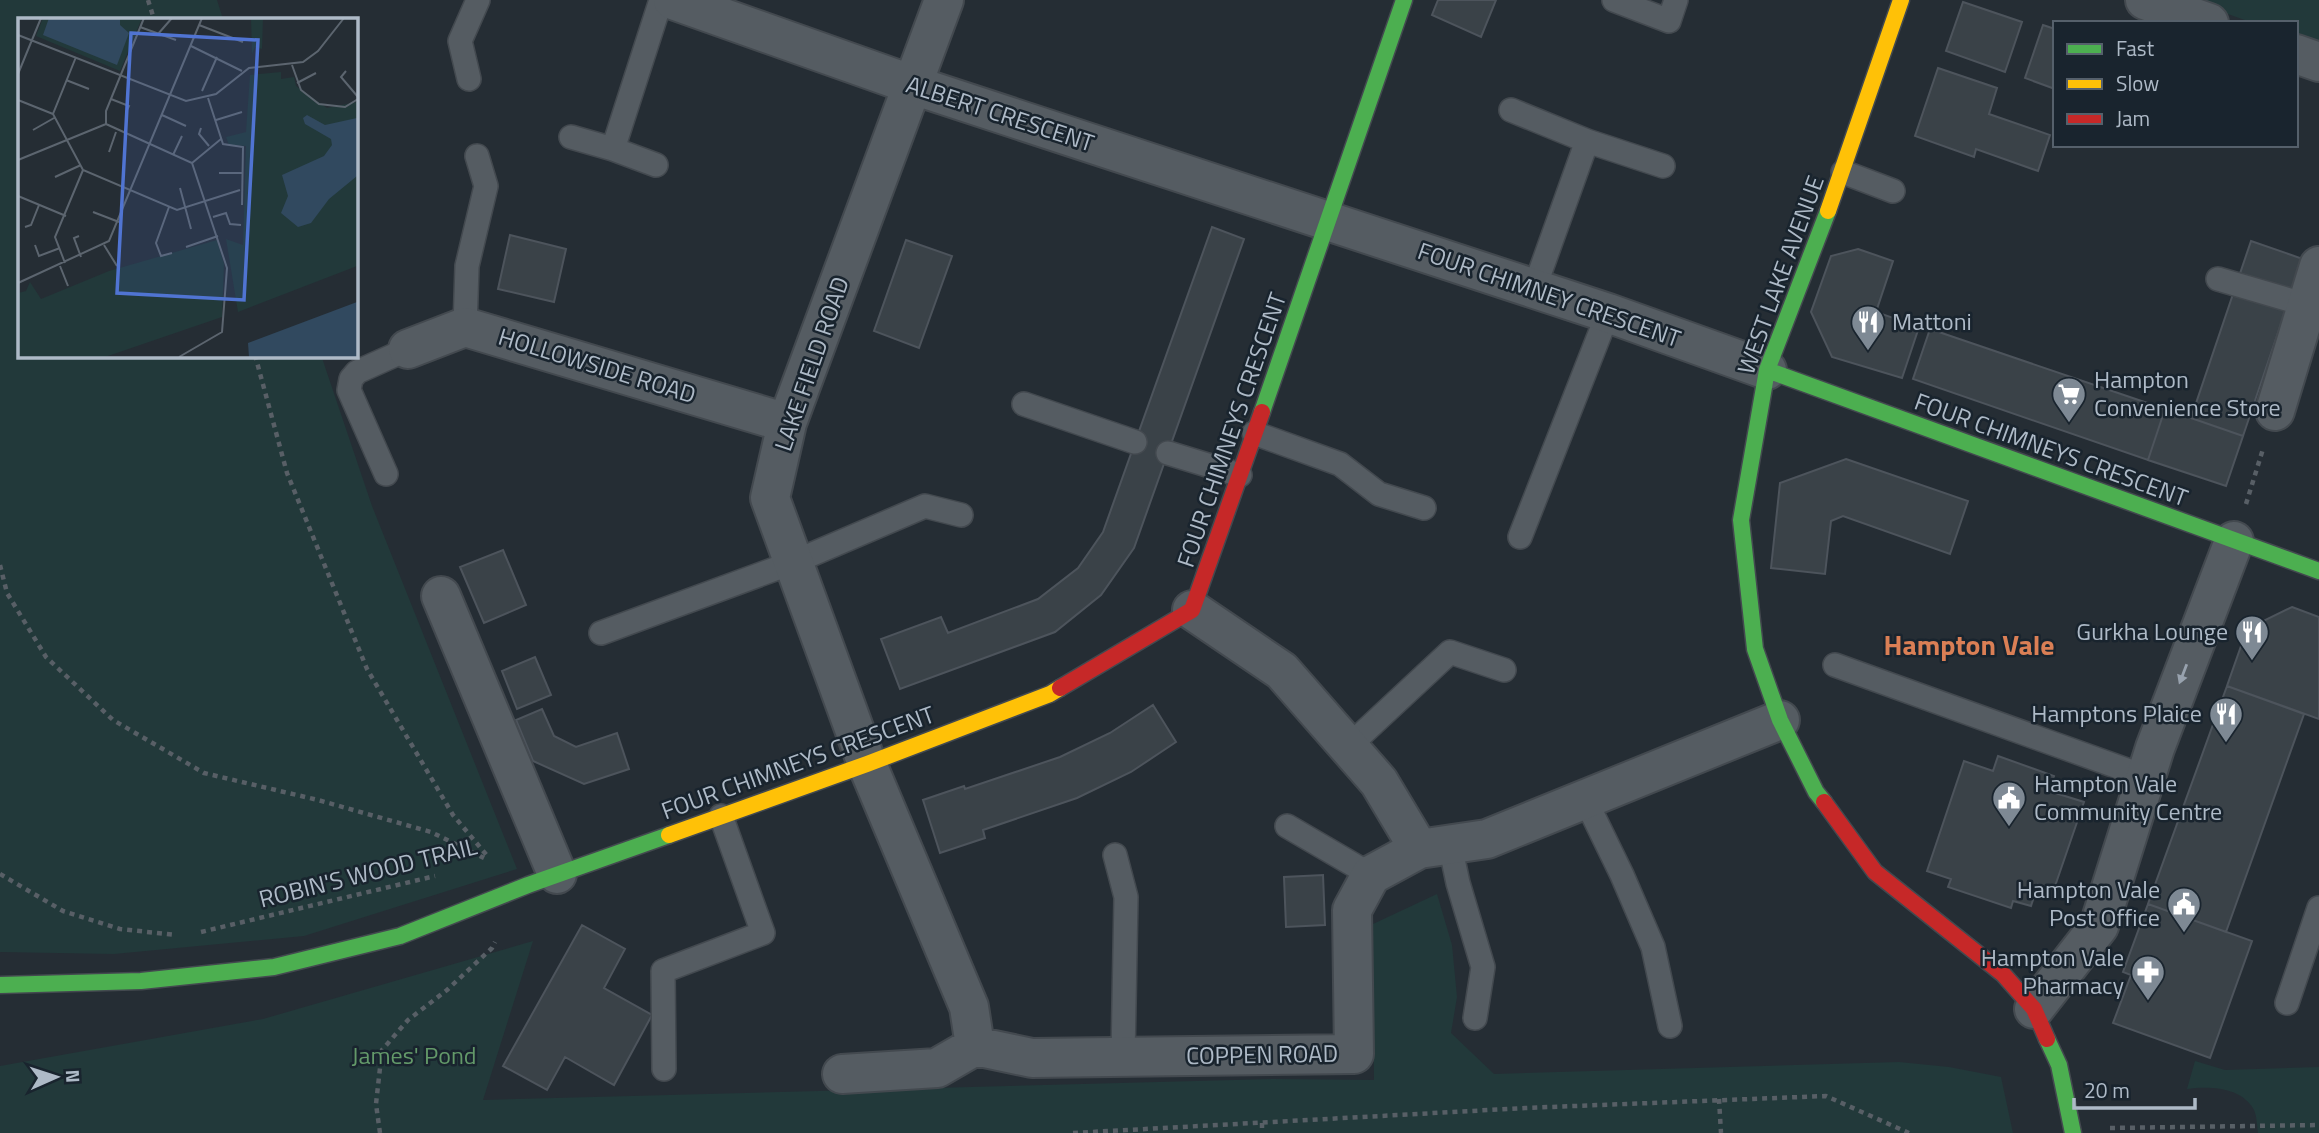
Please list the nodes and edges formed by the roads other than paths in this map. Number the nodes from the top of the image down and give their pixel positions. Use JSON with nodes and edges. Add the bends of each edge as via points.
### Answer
{"nodes":[{"id":1,"x":478,"y":0,"type":"edge"},
{"id":2,"x":661,"y":0,"type":"edge"},
{"id":3,"x":673,"y":0,"type":"edge"},
{"id":4,"x":944,"y":0,"type":"edge"},
{"id":5,"x":1404,"y":0,"type":"edge"},
{"id":6,"x":1614,"y":0,"type":"edge"},
{"id":7,"x":1676,"y":0,"type":"edge"},
{"id":8,"x":1901,"y":0,"type":"edge"},
{"id":9,"x":2145,"y":0,"type":"edge"},
{"id":10,"x":2203,"y":21,"type":"edge"},
{"id":11,"x":2298,"y":55,"type":"edge"},
{"id":12,"x":2319,"y":62,"type":"edge"},
{"id":13,"x":469,"y":79,"type":"dead end"},
{"id":14,"x":914,"y":85,"type":"junction"},
{"id":15,"x":1511,"y":110,"type":"dead end"},
{"id":16,"x":571,"y":137,"type":"dead end"},
{"id":17,"x":1587,"y":141,"type":"junction"},
{"id":18,"x":613,"y":149,"type":"junction"},
{"id":19,"x":477,"y":156,"type":"dead end"},
{"id":20,"x":656,"y":165,"type":"dead end"},
{"id":21,"x":1663,"y":166,"type":"dead end"},
{"id":22,"x":1843,"y":172,"type":"junction"},
{"id":23,"x":1893,"y":191,"type":"dead end"},
{"id":24,"x":1329,"y":222,"type":"junction"},
{"id":25,"x":2319,"y":266,"type":"edge"},
{"id":26,"x":2218,"y":279,"type":"dead end"},
{"id":27,"x":1534,"y":289,"type":"junction"},
{"id":28,"x":2307,"y":305,"type":"junction"},
{"id":29,"x":1608,"y":313,"type":"junction"},
{"id":30,"x":465,"y":327,"type":"junction"},
{"id":31,"x":408,"y":349,"type":"joint"},
{"id":32,"x":1767,"y":370,"type":"junction"},
{"id":33,"x":1024,"y":404,"type":"dead end"},
{"id":34,"x":2275,"y":411,"type":"road end"},
{"id":35,"x":787,"y":423,"type":"junction"},
{"id":36,"x":1254,"y":433,"type":"junction"},
{"id":37,"x":1135,"y":442,"type":"dead end"},
{"id":38,"x":1168,"y":453,"type":"dead end"},
{"id":39,"x":386,"y":474,"type":"dead end"},
{"id":40,"x":1240,"y":475,"type":"junction"},
{"id":41,"x":1424,"y":508,"type":"dead end"},
{"id":42,"x":961,"y":515,"type":"dead end"},
{"id":43,"x":1520,"y":537,"type":"dead end"},
{"id":44,"x":2234,"y":541,"type":"junction"},
{"id":45,"x":794,"y":562,"type":"junction"},
{"id":46,"x":2319,"y":571,"type":"edge"},
{"id":47,"x":441,"y":596,"type":"dead end"},
{"id":48,"x":1192,"y":610,"type":"junction"},
{"id":49,"x":601,"y":633,"type":"dead end"},
{"id":50,"x":1835,"y":665,"type":"dead end"},
{"id":51,"x":1504,"y":670,"type":"dead end"},
{"id":52,"x":1780,"y":720,"type":"junction"},
{"id":53,"x":1348,"y":747,"type":"junction"},
{"id":54,"x":867,"y":764,"type":"junction"},
{"id":55,"x":2146,"y":777,"type":"junction"},
{"id":56,"x":1585,"y":799,"type":"junction"},
{"id":57,"x":721,"y":816,"type":"junction"},
{"id":58,"x":1287,"y":826,"type":"dead end"},
{"id":59,"x":1434,"y":847,"type":"junction"},
{"id":60,"x":1115,"y":855,"type":"dead end"},
{"id":61,"x":557,"y":874,"type":"junction"},
{"id":62,"x":1371,"y":875,"type":"junction"},
{"id":63,"x":2319,"y":908,"type":"edge"},
{"id":64,"x":0,"y":985,"type":"edge"},
{"id":65,"x":2287,"y":1003,"type":"dead end"},
{"id":66,"x":2034,"y":1009,"type":"junction"},
{"id":67,"x":1475,"y":1018,"type":"dead end"},
{"id":68,"x":1670,"y":1026,"type":"dead end"},
{"id":69,"x":975,"y":1046,"type":"junction"},
{"id":70,"x":1123,"y":1057,"type":"junction"},
{"id":71,"x":664,"y":1069,"type":"dead end"},
{"id":72,"x":842,"y":1074,"type":"dead end"},
{"id":73,"x":2072,"y":1131,"type":"edge"}],
"edges":[{"from":1,"to":13,"type":"lane","via":[[460,41]]},
{"from":2,"to":18,"type":"lane"},
{"from":3,"to":14,"type":"street","name":"ALBERT CRESCENT"},
{"from":4,"to":14,"type":"street","name":"LAKE FIELD ROAD"},
{"from":5,"to":24,"type":"street","name":"FOUR CHIMNEYS CRESCENT"},
{"from":6,"to":7,"type":"lane","via":[[1669,21]]},
{"from":8,"to":22,"type":"street","name":"WEST LAKE AVENUE"},
{"from":9,"to":10,"type":"street"},
{"from":11,"to":12,"type":"street"},
{"from":14,"to":24,"type":"street","name":"ALBERT CRESCENT"},
{"from":14,"to":35,"type":"street","name":"LAKE FIELD ROAD"},
{"from":15,"to":17,"type":"lane"},
{"from":16,"to":18,"type":"lane"},
{"from":17,"to":21,"type":"lane"},
{"from":17,"to":27,"type":"lane"},
{"from":18,"to":20,"type":"lane"},
{"from":19,"to":30,"type":"lane","via":[[486,186],[467,265]]},
{"from":22,"to":23,"type":"lane"},
{"from":22,"to":32,"type":"street","name":"WEST LAKE AVENUE"},
{"from":24,"to":27,"type":"street","name":"FOUR CHIMNEY CRESCENT"},
{"from":24,"to":36,"type":"street","name":"FOUR CHIMNEYS CRESCENT"},
{"from":25,"to":28,"type":"street"},
{"from":26,"to":28,"type":"lane"},
{"from":27,"to":29,"type":"street","name":"FOUR CHIMNEY CRESCENT"},
{"from":28,"to":34,"type":"street"},
{"from":29,"to":32,"type":"street","name":"FOUR CHIMNEY CRESCENT"},
{"from":29,"to":43,"type":"lane"},
{"from":30,"to":31,"type":"street","name":"HOLLOWSIDE ROAD"},
{"from":30,"to":35,"type":"street","name":"HOLLOWSIDE ROAD"},
{"from":31,"to":39,"type":"lane","via":[[357,372],[349,390]]},
{"from":32,"to":44,"type":"street","name":"FOUR CHIMNEYS CRESCENT"},
{"from":32,"to":52,"type":"street","name":"WEST LAKE AVENUE","via":[[1741,520],[1755,649]]},
{"from":33,"to":37,"type":"lane"},
{"from":35,"to":45,"type":"street","name":"LAKE FIELD ROAD","via":[[770,498]]},
{"from":36,"to":40,"type":"street","name":"FOUR CHIMNEYS CRESCENT"},
{"from":36,"to":41,"type":"lane","via":[[1340,464],[1380,494]]},
{"from":38,"to":40,"type":"lane"},
{"from":40,"to":48,"type":"street","name":"FOUR CHIMNEYS CRESCENT"},
{"from":42,"to":45,"type":"lane","via":[[925,506]]},
{"from":44,"to":46,"type":"street","name":"FOUR CHIMNEYS CRESCENT"},
{"from":44,"to":55,"type":"street","one_way":true},
{"from":45,"to":49,"type":"lane"},
{"from":45,"to":54,"type":"street","name":"LAKE FIELD ROAD"},
{"from":47,"to":61,"type":"street"},
{"from":48,"to":53,"type":"street","via":[[1282,671]]},
{"from":48,"to":54,"type":"street","name":"FOUR CHIMNEYS CRESCENT","via":[[1050,694]]},
{"from":50,"to":55,"type":"lane"},
{"from":51,"to":53,"type":"lane","via":[[1450,652]]},
{"from":52,"to":56,"type":"street"},
{"from":52,"to":66,"type":"street","name":"WEST LAKE AVENUE","via":[[1816,792],[1875,872],[2003,974]]},
{"from":53,"to":59,"type":"street"},
{"from":54,"to":57,"type":"street","name":"FOUR CHIMNEYS CRESCENT"},
{"from":54,"to":69,"type":"street","via":[[969,1007]]},
{"from":55,"to":66,"type":"street","via":[[2099,926]]},
{"from":56,"to":59,"type":"street","via":[[1487,839]]},
{"from":56,"to":68,"type":"lane","via":[[1653,947]]},
{"from":57,"to":61,"type":"street","name":"FOUR CHIMNEYS CRESCENT"},
{"from":57,"to":71,"type":"lane","via":[[763,933],[663,971]]},
{"from":58,"to":62,"type":"lane"},
{"from":59,"to":62,"type":"street"},
{"from":59,"to":67,"type":"lane","via":[[1458,883],[1483,967]]},
{"from":60,"to":70,"type":"lane","via":[[1126,897]]},
{"from":61,"to":64,"type":"street","name":"FOUR CHIMNEYS CRESCENT","via":[[400,936],[274,967],[141,981]]},
{"from":62,"to":70,"type":"street","name":"COPPEN ROAD","via":[[1352,911],[1354,1054]]},
{"from":63,"to":65,"type":"lane"},
{"from":66,"to":73,"type":"street","name":"WEST LAKE AVENUE","via":[[2059,1065]]},
{"from":69,"to":70,"type":"street","name":"COPPEN ROAD","via":[[1032,1058]]},
{"from":69,"to":72,"type":"street","via":[[937,1068]]}]}
